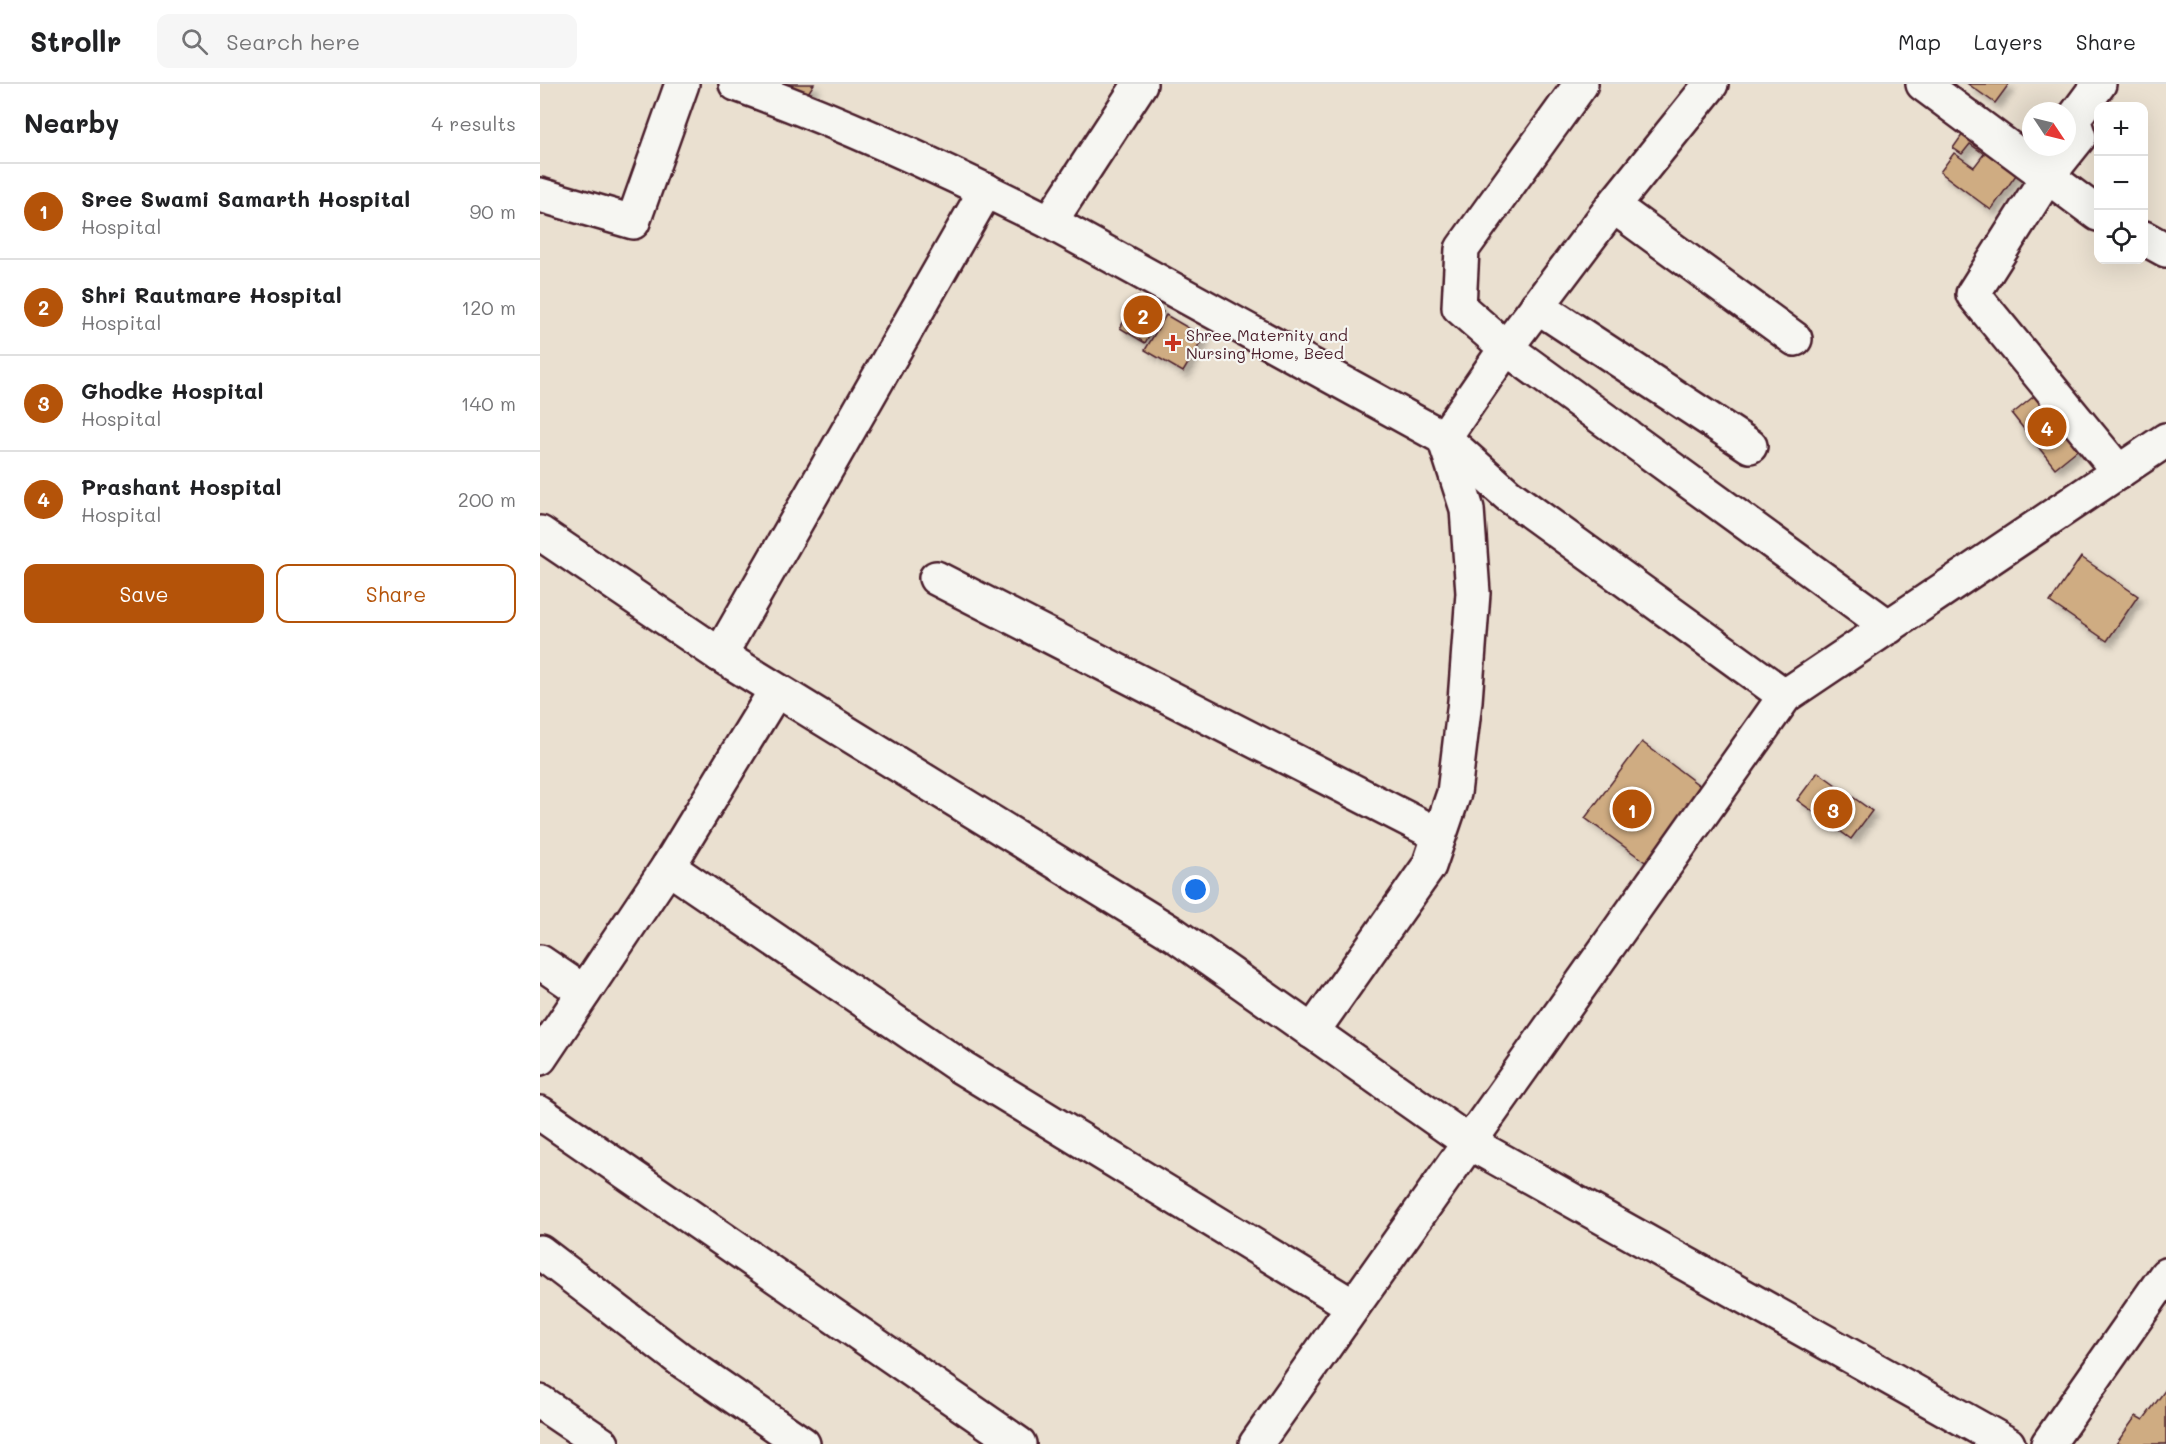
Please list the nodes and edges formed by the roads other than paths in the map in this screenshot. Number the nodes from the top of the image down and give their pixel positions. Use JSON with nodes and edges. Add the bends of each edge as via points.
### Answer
{"nodes":[{"id":1,"x":682,"y":84,"type":"edge"},
{"id":2,"x":736,"y":84,"type":"edge"},
{"id":3,"x":1140,"y":84,"type":"edge"},
{"id":4,"x":1581,"y":84,"type":"edge"},
{"id":5,"x":1711,"y":84,"type":"edge"},
{"id":6,"x":1923,"y":84,"type":"edge"},
{"id":7,"x":2099,"y":84,"type":"edge"},
{"id":8,"x":2047,"y":177,"type":"junction"},
{"id":9,"x":986,"y":190,"type":"junction"},
{"id":10,"x":540,"y":195,"type":"edge"},
{"id":11,"x":1613,"y":206,"type":"junction"},
{"id":12,"x":2094,"y":211,"type":"edge"},
{"id":13,"x":1050,"y":222,"type":"junction"},
{"id":14,"x":2148,"y":240,"type":"edge"},
{"id":15,"x":2166,"y":250,"type":"edge"},
{"id":16,"x":1537,"y":306,"type":"junction"},
{"id":17,"x":1795,"y":339,"type":"dead end"},
{"id":18,"x":1506,"y":348,"type":"junction"},
{"id":19,"x":1444,"y":438,"type":"junction"},
{"id":20,"x":2166,"y":440,"type":"edge"},
{"id":21,"x":1750,"y":446,"type":"dead end"},
{"id":22,"x":2119,"y":472,"type":"junction"},
{"id":23,"x":540,"y":532,"type":"edge"},
{"id":24,"x":936,"y":578,"type":"dead end"},
{"id":25,"x":1888,"y":627,"type":"junction"},
{"id":26,"x":720,"y":655,"type":"junction"},
{"id":27,"x":776,"y":690,"type":"junction"},
{"id":28,"x":1785,"y":696,"type":"junction"},
{"id":29,"x":1439,"y":835,"type":"junction"},
{"id":30,"x":668,"y":867,"type":"junction"},
{"id":31,"x":540,"y":962,"type":"edge"},
{"id":32,"x":584,"y":992,"type":"junction"},
{"id":33,"x":1312,"y":1032,"type":"junction"},
{"id":34,"x":540,"y":1058,"type":"edge"},
{"id":35,"x":540,"y":1113,"type":"edge"},
{"id":36,"x":1470,"y":1143,"type":"junction"},
{"id":37,"x":540,"y":1252,"type":"edge"},
{"id":38,"x":2166,"y":1275,"type":"edge"},
{"id":39,"x":1353,"y":1306,"type":"junction"},
{"id":40,"x":540,"y":1402,"type":"edge"},
{"id":41,"x":602,"y":1444,"type":"edge"},
{"id":42,"x":803,"y":1444,"type":"edge"},
{"id":43,"x":1019,"y":1444,"type":"edge"},
{"id":44,"x":1256,"y":1444,"type":"edge"},
{"id":45,"x":2008,"y":1444,"type":"edge"},
{"id":46,"x":2048,"y":1444,"type":"edge"}],
"edges":[{"from":1,"to":10,"type":"street","via":[[633,222]]},
{"from":2,"to":9,"type":"street","via":[[801,108]]},
{"from":3,"to":13,"type":"street"},
{"from":4,"to":18,"type":"street","via":[[1462,249],[1459,307]]},
{"from":5,"to":11,"type":"street"},
{"from":6,"to":8,"type":"street"},
{"from":7,"to":8,"type":"street","via":[[2073,119],[2079,136]]},
{"from":8,"to":12,"type":"street"},
{"from":8,"to":22,"type":"street","via":[[1974,294]]},
{"from":9,"to":13,"type":"street"},
{"from":9,"to":26,"type":"street"},
{"from":11,"to":16,"type":"street"},
{"from":11,"to":17,"type":"street"},
{"from":13,"to":19,"type":"street"},
{"from":14,"to":15,"type":"street"},
{"from":16,"to":18,"type":"street"},
{"from":16,"to":21,"type":"street"},
{"from":18,"to":19,"type":"street"},
{"from":18,"to":25,"type":"street"},
{"from":19,"to":28,"type":"street","via":[[1508,495]]},
{"from":19,"to":29,"type":"street","via":[[1467,509],[1473,593],[1454,792]]},
{"from":20,"to":22,"type":"street"},
{"from":22,"to":25,"type":"street"},
{"from":23,"to":26,"type":"street"},
{"from":24,"to":29,"type":"street"},
{"from":25,"to":28,"type":"street"},
{"from":26,"to":27,"type":"street"},
{"from":27,"to":30,"type":"street"},
{"from":27,"to":33,"type":"street","via":[[1175,935]]},
{"from":28,"to":36,"type":"street"},
{"from":29,"to":33,"type":"street","via":[[1429,866]]},
{"from":30,"to":32,"type":"street"},
{"from":30,"to":39,"type":"street","via":[[961,1067]]},
{"from":31,"to":32,"type":"street"},
{"from":32,"to":34,"type":"street"},
{"from":33,"to":36,"type":"street"},
{"from":35,"to":43,"type":"street"},
{"from":36,"to":39,"type":"street"},
{"from":36,"to":45,"type":"street"},
{"from":37,"to":42,"type":"street","via":[[681,1360]]},
{"from":38,"to":46,"type":"street"},
{"from":39,"to":44,"type":"street"},
{"from":40,"to":41,"type":"street"}]}
